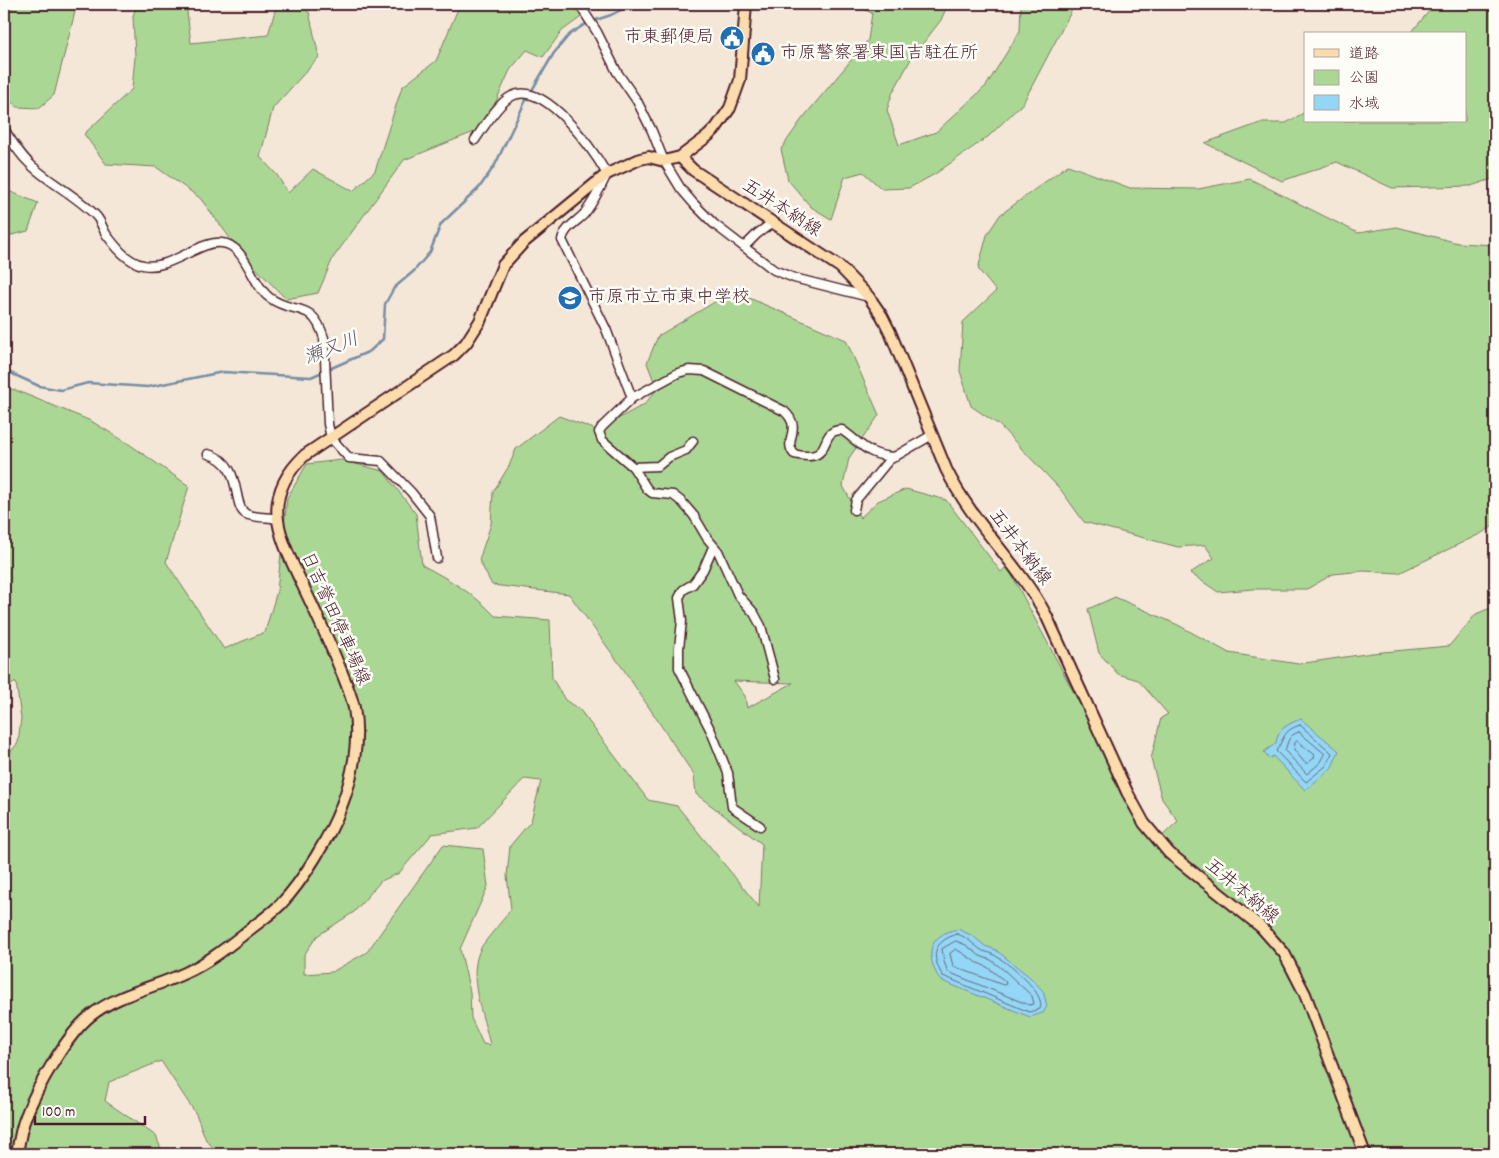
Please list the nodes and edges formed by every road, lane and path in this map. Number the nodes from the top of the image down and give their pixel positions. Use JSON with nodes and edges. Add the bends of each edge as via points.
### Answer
{"nodes":[{"id":1,"x":579,"y":4,"type":"edge"},
{"id":2,"x":746,"y":4,"type":"edge"},
{"id":3,"x":4,"y":129,"type":"edge"},
{"id":4,"x":475,"y":140,"type":"dead end"},
{"id":5,"x":680,"y":157,"type":"junction"},
{"id":6,"x":664,"y":161,"type":"junction"},
{"id":7,"x":607,"y":174,"type":"junction"},
{"id":8,"x":772,"y":223,"type":"junction"},
{"id":9,"x":744,"y":247,"type":"junction"},
{"id":10,"x":869,"y":297,"type":"junction"},
{"id":11,"x":632,"y":398,"type":"junction"},
{"id":12,"x":932,"y":435,"type":"junction"},
{"id":13,"x":331,"y":438,"type":"junction"},
{"id":14,"x":693,"y":441,"type":"dead end"},
{"id":15,"x":208,"y":454,"type":"dead end"},
{"id":16,"x":895,"y":456,"type":"junction"},
{"id":17,"x":633,"y":467,"type":"junction"},
{"id":18,"x":854,"y":510,"type":"dead end"},
{"id":19,"x":278,"y":519,"type":"junction"},
{"id":20,"x":714,"y":547,"type":"junction"},
{"id":21,"x":437,"y":558,"type":"dead end"},
{"id":22,"x":775,"y":679,"type":"dead end"},
{"id":23,"x":760,"y":826,"type":"dead end"},
{"id":24,"x":17,"y":1154,"type":"edge"},
{"id":25,"x":1365,"y":1154,"type":"edge"}],
"edges":[{"from":1,"to":6,"type":"street","via":[[636,101]]},
{"from":2,"to":5,"type":"main road","via":[[740,80],[730,108],[708,136]]},
{"from":3,"to":13,"type":"street","via":[[32,166],[97,218],[126,258],[142,265],[157,265],[222,242],[235,248],[269,298],[307,310],[320,326],[324,338]]},
{"from":4,"to":7,"type":"street","via":[[505,101],[514,95],[529,94],[544,100],[579,133]]},
{"from":5,"to":6,"type":"main road","name":"日吉誉田停車場線"},
{"from":5,"to":8,"type":"main road","name":"五井本納線","via":[[693,170]]},
{"from":6,"to":7,"type":"main road","name":"日吉誉田停車場線","via":[[649,157],[640,159]]},
{"from":6,"to":9,"type":"street","via":[[694,204]]},
{"from":7,"to":11,"type":"street","via":[[585,213],[567,230],[562,240],[606,329]]},
{"from":7,"to":13,"type":"main road","name":"日吉誉田停車場線","via":[[508,259],[477,327],[454,355]]},
{"from":8,"to":9,"type":"street"},
{"from":8,"to":10,"type":"main road","name":"五井本納線","via":[[840,267]]},
{"from":9,"to":10,"type":"street","via":[[774,270],[794,278]]},
{"from":10,"to":12,"type":"main road","name":"五井本納線","via":[[890,332]]},
{"from":11,"to":16,"type":"street","via":[[678,373],[704,371],[791,417],[790,446],[794,454],[814,457],[828,438],[842,430],[872,454]]},
{"from":11,"to":17,"type":"street","via":[[599,432],[602,440]]},
{"from":12,"to":16,"type":"street"},
{"from":12,"to":25,"type":"main road","name":"五井本納線","via":[[957,491],[1035,594],[1144,823],[1169,853],[1254,921],[1284,953],[1305,994]]},
{"from":13,"to":19,"type":"main road","name":"日吉誉田停車場線","via":[[305,455],[286,476],[278,501]]},
{"from":13,"to":21,"type":"street","via":[[349,458],[381,461],[411,492],[430,516]]},
{"from":14,"to":17,"type":"street","via":[[686,450],[658,466]]},
{"from":15,"to":19,"type":"street","via":[[220,459],[230,471],[243,512]]},
{"from":16,"to":18,"type":"street","via":[[856,500]]},
{"from":17,"to":20,"type":"street","via":[[652,493],[673,495],[682,502]]},
{"from":19,"to":24,"type":"main road","name":"日吉誉田停車場線","via":[[284,546],[332,649],[354,707],[356,746],[341,807],[301,880],[274,911],[210,960],[184,974],[122,998],[95,1012],[80,1026],[32,1101]]},
{"from":20,"to":22,"type":"street","via":[[738,595],[761,626]]},
{"from":20,"to":23,"type":"street","via":[[703,570],[679,598],[682,621],[679,668],[728,773],[732,807]]}]}
